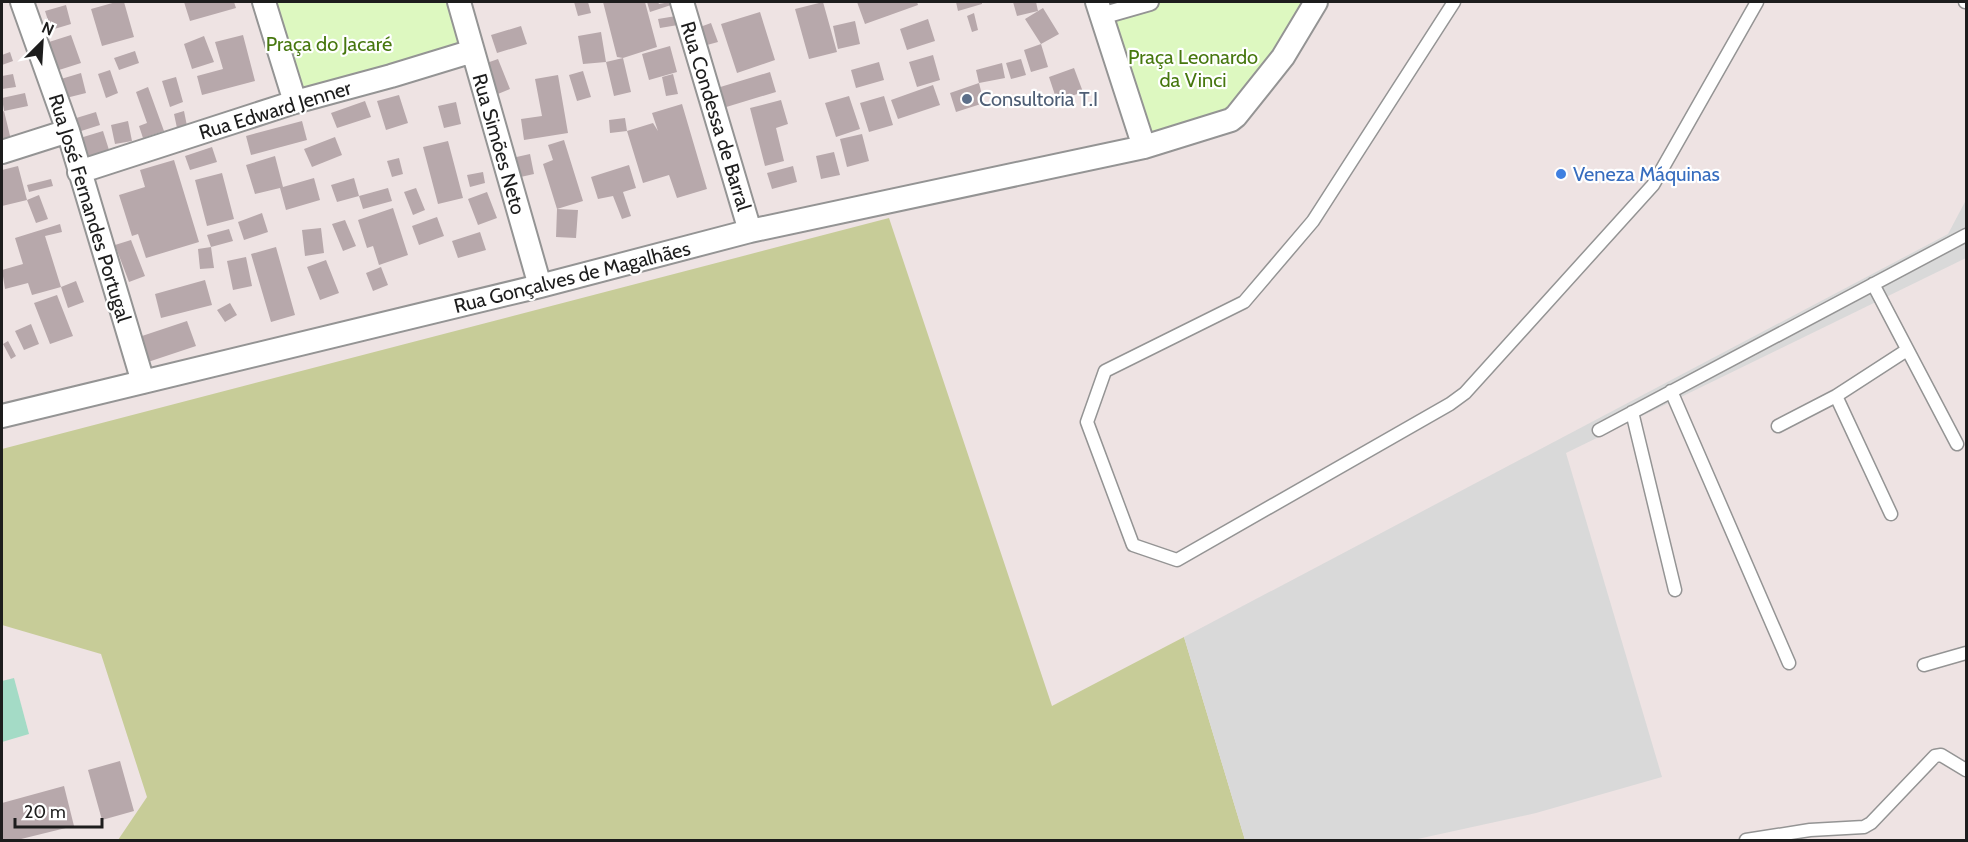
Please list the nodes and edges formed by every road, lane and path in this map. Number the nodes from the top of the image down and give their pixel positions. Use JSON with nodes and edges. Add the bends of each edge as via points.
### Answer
{"nodes":[{"id":1,"x":22,"y":2,"type":"edge"},
{"id":2,"x":264,"y":2,"type":"edge"},
{"id":3,"x":459,"y":2,"type":"edge"},
{"id":4,"x":1150,"y":2,"type":"edge"},
{"id":5,"x":1316,"y":2,"type":"edge"},
{"id":6,"x":1454,"y":2,"type":"edge"},
{"id":7,"x":1757,"y":2,"type":"edge"},
{"id":8,"x":690,"y":4,"type":"edge"},
{"id":9,"x":1099,"y":9,"type":"edge"},
{"id":10,"x":472,"y":51,"type":"junction"},
{"id":11,"x":295,"y":102,"type":"junction"},
{"id":12,"x":68,"y":131,"type":"junction"},
{"id":13,"x":1144,"y":147,"type":"junction"},
{"id":14,"x":2,"y":152,"type":"edge"},
{"id":15,"x":79,"y":172,"type":"junction"},
{"id":16,"x":750,"y":231,"type":"junction"},
{"id":17,"x":1966,"y":235,"type":"edge"},
{"id":18,"x":1873,"y":285,"type":"junction"},
{"id":19,"x":540,"y":286,"type":"junction"},
{"id":20,"x":1907,"y":350,"type":"junction"},
{"id":21,"x":143,"y":382,"type":"junction"},
{"id":22,"x":1671,"y":391,"type":"junction"},
{"id":23,"x":1836,"y":396,"type":"junction"},
{"id":24,"x":1632,"y":412,"type":"junction"},
{"id":25,"x":2,"y":417,"type":"edge"},
{"id":26,"x":1778,"y":426,"type":"dead end"},
{"id":27,"x":1599,"y":430,"type":"dead end"},
{"id":28,"x":1957,"y":444,"type":"dead end"},
{"id":29,"x":1892,"y":514,"type":"dead end"},
{"id":30,"x":1675,"y":590,"type":"dead end"},
{"id":31,"x":1966,"y":653,"type":"edge"},
{"id":32,"x":1789,"y":663,"type":"dead end"},
{"id":33,"x":1924,"y":665,"type":"dead end"},
{"id":34,"x":1966,"y":770,"type":"edge"},
{"id":35,"x":1746,"y":840,"type":"edge"}],
"edges":[{"from":1,"to":12,"type":"street","name":"Rua José Fernandes Portugal"},
{"from":2,"to":11,"type":"street"},
{"from":3,"to":10,"type":"street","name":"Rua Simões Neto"},
{"from":4,"to":9,"type":"street"},
{"from":5,"to":13,"type":"street","name":"Rua Gonçalves de Magalhães","via":[[1283,57],[1236,116]]},
{"from":6,"to":7,"type":"lane","via":[[1313,221],[1244,302],[1105,371],[1087,422],[1133,545],[1177,560],[1465,393],[1653,185]]},
{"from":8,"to":16,"type":"street","name":"Rua Condessa de Barral"},
{"from":9,"to":13,"type":"street"},
{"from":10,"to":11,"type":"street","name":"Rua Edward Jenner"},
{"from":10,"to":19,"type":"street","name":"Rua Simões Neto"},
{"from":11,"to":15,"type":"street","name":"Rua Edward Jenner"},
{"from":12,"to":14,"type":"street"},
{"from":12,"to":15,"type":"street","name":"Rua José Fernandes Portugal"},
{"from":13,"to":16,"type":"street","name":"Rua Gonçalves de Magalhães"},
{"from":15,"to":21,"type":"street","name":"Rua José Fernandes Portugal"},
{"from":16,"to":19,"type":"street","name":"Rua Gonçalves de Magalhães"},
{"from":17,"to":18,"type":"lane"},
{"from":18,"to":20,"type":"lane"},
{"from":18,"to":22,"type":"lane"},
{"from":19,"to":21,"type":"street","name":"Rua Gonçalves de Magalhães"},
{"from":20,"to":23,"type":"lane"},
{"from":20,"to":28,"type":"lane"},
{"from":21,"to":25,"type":"street","name":"Rua Gonçalves de Magalhães"},
{"from":22,"to":24,"type":"lane"},
{"from":22,"to":32,"type":"lane"},
{"from":23,"to":26,"type":"lane"},
{"from":23,"to":29,"type":"lane"},
{"from":24,"to":27,"type":"lane"},
{"from":24,"to":30,"type":"lane"},
{"from":31,"to":33,"type":"lane"},
{"from":34,"to":35,"type":"lane","via":[[1935,756],[1864,827],[1798,831]]}]}
